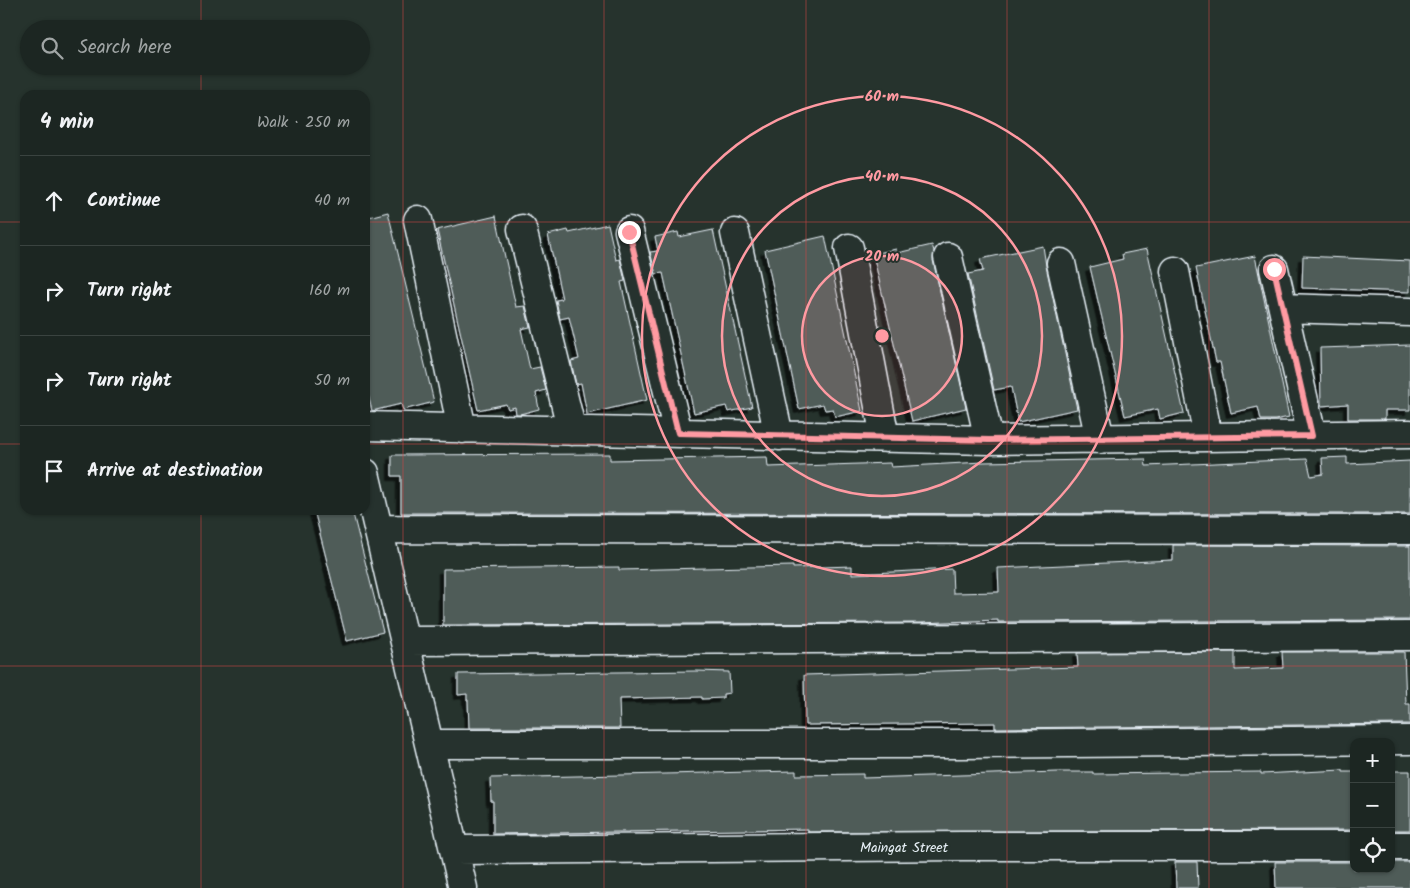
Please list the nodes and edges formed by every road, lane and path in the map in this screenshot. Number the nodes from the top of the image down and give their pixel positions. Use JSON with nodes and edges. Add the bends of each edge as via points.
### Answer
{"nodes":[{"id":1,"x":418,"y":220,"type":"dead end"},
{"id":2,"x":522,"y":228,"type":"dead end"},
{"id":3,"x":629,"y":232,"type":"dead end"},
{"id":4,"x":735,"y":234,"type":"dead end"},
{"id":5,"x":849,"y":248,"type":"dead end"},
{"id":6,"x":948,"y":257,"type":"dead end"},
{"id":7,"x":1061,"y":263,"type":"dead end"},
{"id":8,"x":1274,"y":269,"type":"dead end"},
{"id":9,"x":1175,"y":271,"type":"dead end"},
{"id":10,"x":1283,"y":308,"type":"junction"},
{"id":11,"x":1410,"y":312,"type":"edge"},
{"id":12,"x":370,"y":426,"type":"edge"},
{"id":13,"x":462,"y":429,"type":"junction"},
{"id":14,"x":572,"y":431,"type":"junction"},
{"id":15,"x":678,"y":433,"type":"junction"},
{"id":16,"x":1410,"y":434,"type":"edge"},
{"id":17,"x":779,"y":436,"type":"junction"},
{"id":18,"x":1312,"y":436,"type":"junction"},
{"id":19,"x":1208,"y":437,"type":"junction"},
{"id":20,"x":885,"y":438,"type":"junction"},
{"id":21,"x":1100,"y":439,"type":"junction"},
{"id":22,"x":989,"y":440,"type":"junction"},
{"id":23,"x":370,"y":494,"type":"edge"},
{"id":24,"x":379,"y":529,"type":"junction"},
{"id":25,"x":1410,"y":530,"type":"edge"},
{"id":26,"x":1410,"y":636,"type":"edge"},
{"id":27,"x":406,"y":642,"type":"junction"},
{"id":28,"x":1410,"y":740,"type":"edge"},
{"id":29,"x":430,"y":744,"type":"junction"},
{"id":30,"x":1350,"y":846,"type":"edge"},
{"id":31,"x":1395,"y":846,"type":"edge"},
{"id":32,"x":1410,"y":846,"type":"edge"},
{"id":33,"x":454,"y":850,"type":"junction"},
{"id":34,"x":464,"y":888,"type":"edge"}],
"edges":[{"from":1,"to":13,"type":"street"},
{"from":2,"to":14,"type":"street"},
{"from":3,"to":15,"type":"street"},
{"from":4,"to":17,"type":"street"},
{"from":5,"to":20,"type":"street"},
{"from":6,"to":22,"type":"street"},
{"from":7,"to":21,"type":"street"},
{"from":8,"to":10,"type":"street"},
{"from":9,"to":19,"type":"street"},
{"from":10,"to":11,"type":"street"},
{"from":10,"to":18,"type":"street"},
{"from":12,"to":13,"type":"street"},
{"from":13,"to":14,"type":"street"},
{"from":14,"to":15,"type":"street"},
{"from":15,"to":17,"type":"street"},
{"from":16,"to":18,"type":"street"},
{"from":17,"to":20,"type":"street"},
{"from":18,"to":19,"type":"street"},
{"from":19,"to":21,"type":"street"},
{"from":20,"to":22,"type":"street"},
{"from":21,"to":22,"type":"street"},
{"from":23,"to":24,"type":"street"},
{"from":24,"to":25,"type":"street"},
{"from":24,"to":27,"type":"street"},
{"from":26,"to":27,"type":"street"},
{"from":27,"to":29,"type":"street"},
{"from":28,"to":29,"type":"street"},
{"from":29,"to":33,"type":"street"},
{"from":30,"to":33,"type":"street","name":"Maingat Street"},
{"from":31,"to":32,"type":"street"},
{"from":33,"to":34,"type":"street"}]}
